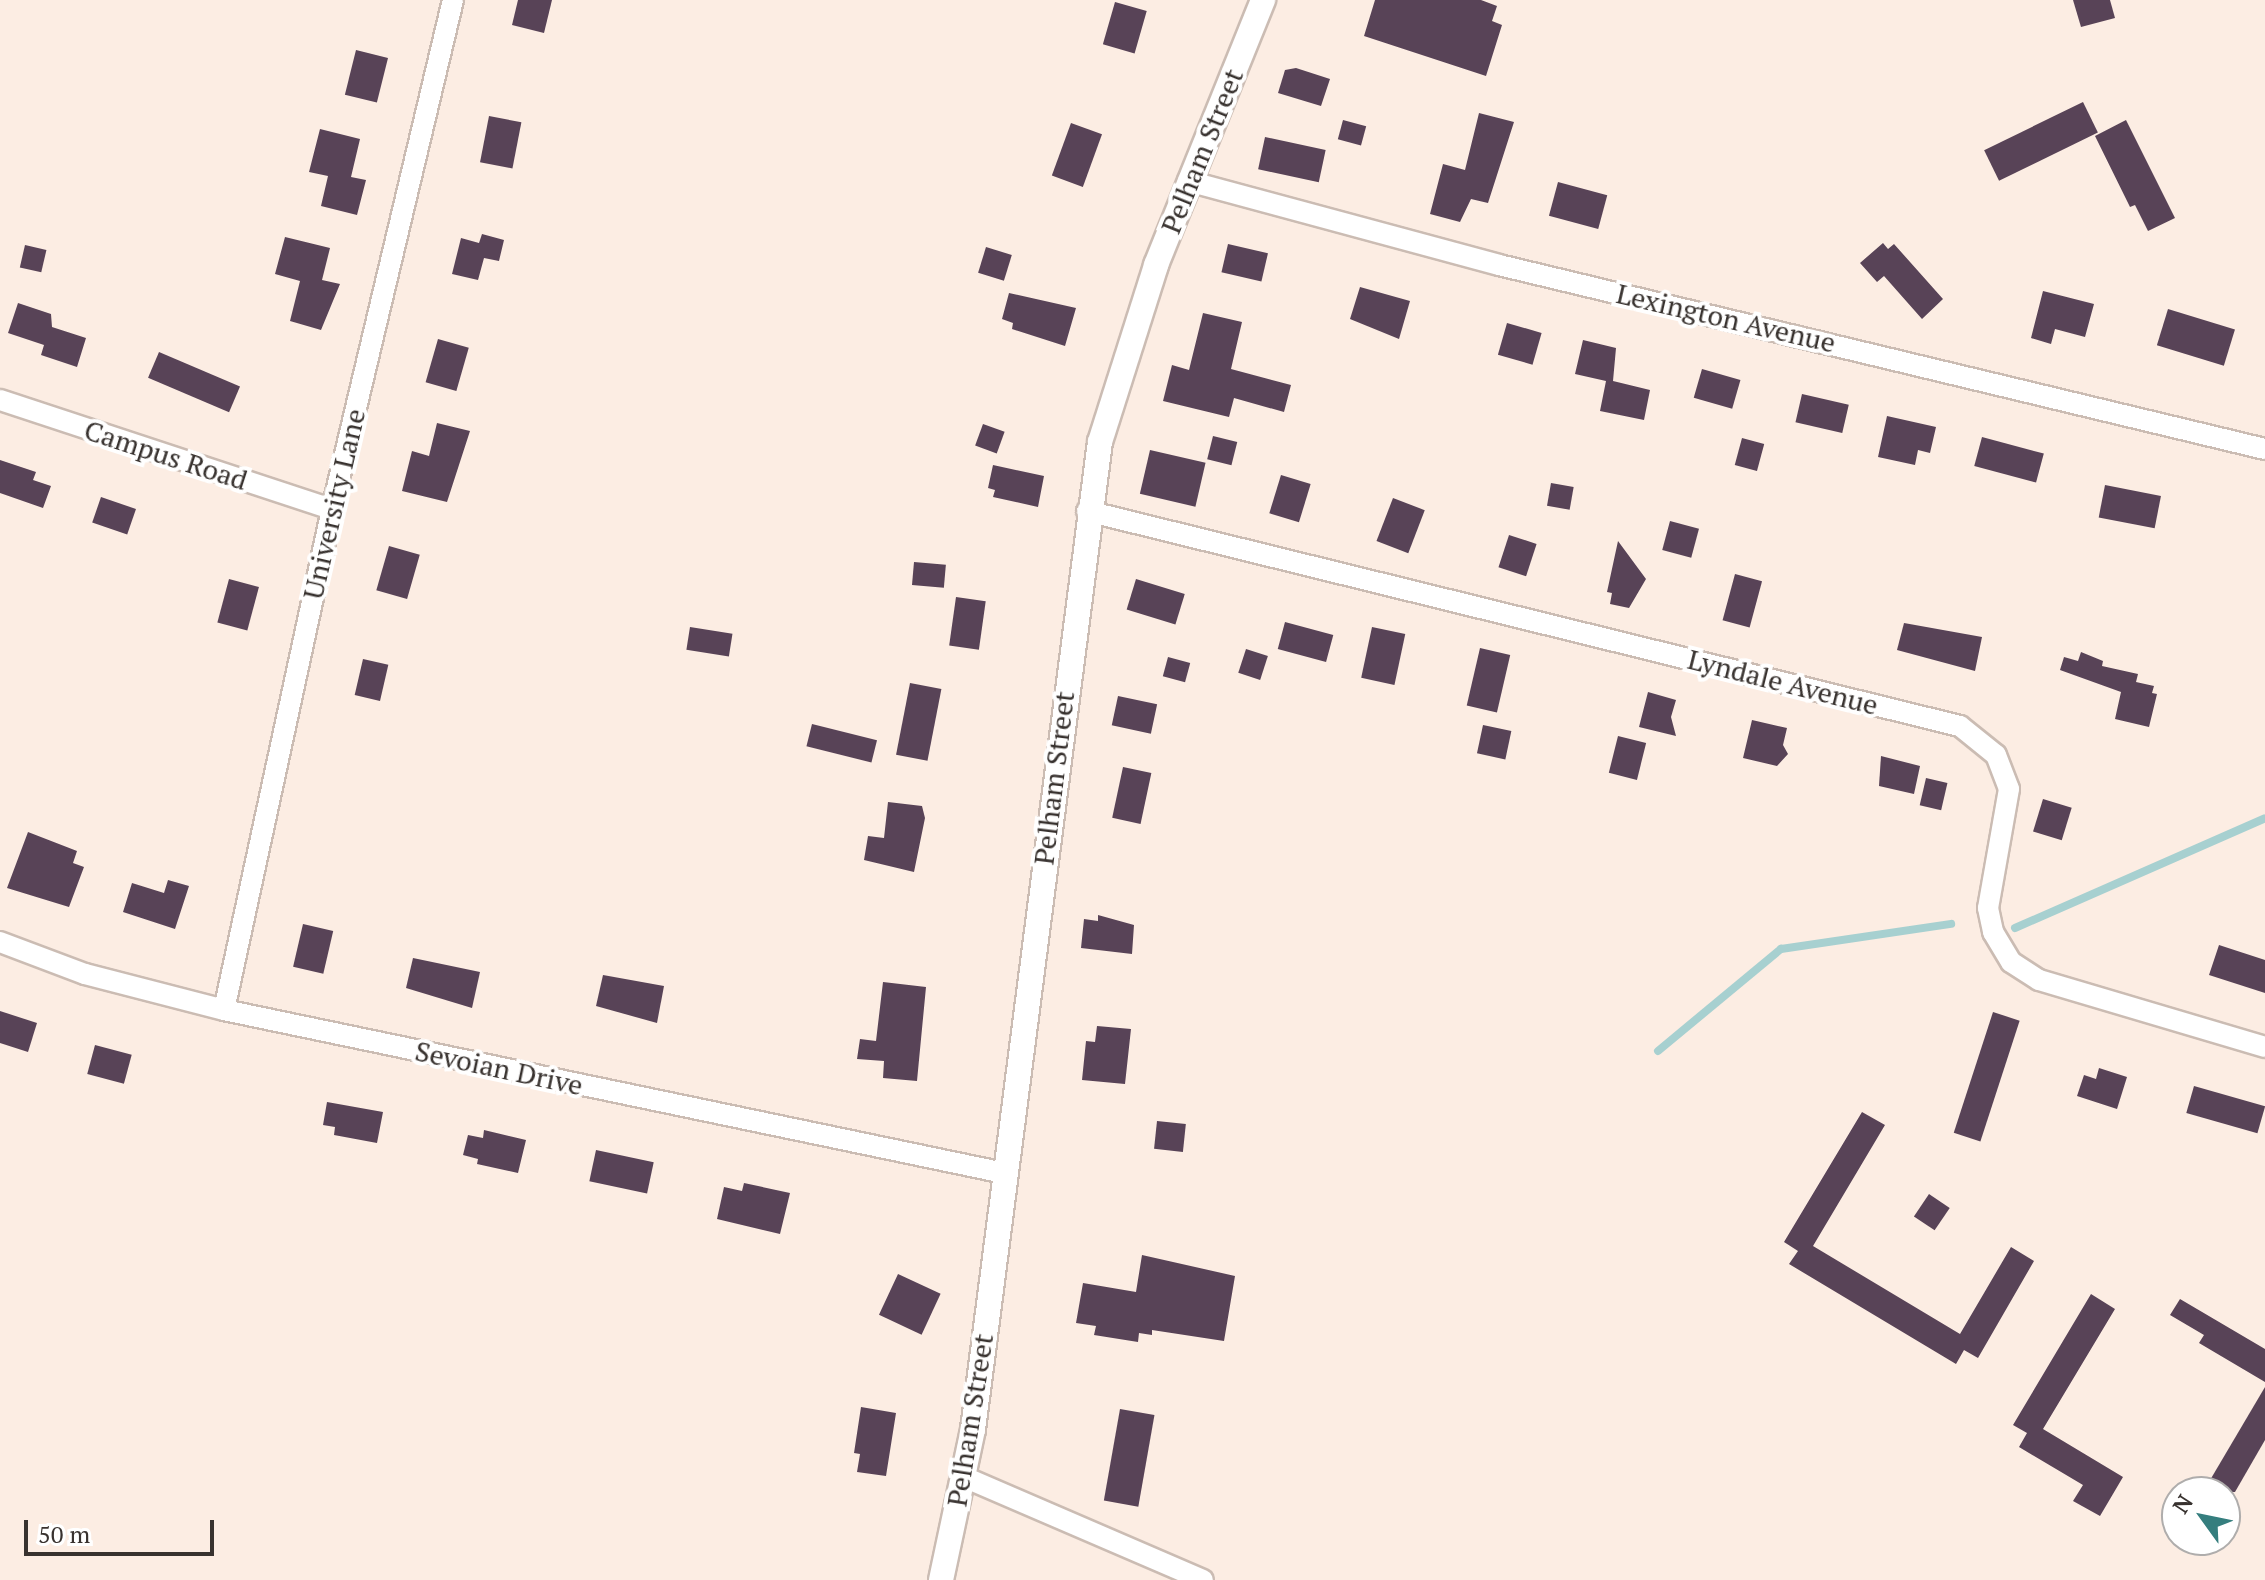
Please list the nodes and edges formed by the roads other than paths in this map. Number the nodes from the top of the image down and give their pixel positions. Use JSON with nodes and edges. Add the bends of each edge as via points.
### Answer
{"nodes":[{"id":1,"x":453,"y":0,"type":"edge"},
{"id":2,"x":1263,"y":0,"type":"edge"},
{"id":3,"x":1188,"y":181,"type":"junction"},
{"id":4,"x":0,"y":400,"type":"edge"},
{"id":5,"x":2265,"y":449,"type":"edge"},
{"id":6,"x":332,"y":509,"type":"junction"},
{"id":7,"x":1087,"y":511,"type":"junction"},
{"id":8,"x":0,"y":942,"type":"edge"},
{"id":9,"x":224,"y":1010,"type":"junction"},
{"id":10,"x":2265,"y":1047,"type":"edge"},
{"id":11,"x":1004,"y":1173,"type":"junction"},
{"id":12,"x":964,"y":1477,"type":"junction"},
{"id":13,"x":941,"y":1580,"type":"edge"},
{"id":14,"x":1203,"y":1580,"type":"edge"}],
"edges":[{"from":1,"to":6,"type":"street","name":"University Lane"},
{"from":2,"to":3,"type":"street","name":"Pelham Street"},
{"from":3,"to":5,"type":"street","name":"Lexington Avenue","via":[[1499,265]]},
{"from":3,"to":7,"type":"street","name":"Pelham Street","via":[[1116,380]]},
{"from":4,"to":6,"type":"street","name":"Campus Road"},
{"from":6,"to":9,"type":"street","name":"University Lane"},
{"from":7,"to":10,"type":"street","name":"Lyndale Avenue","via":[[1960,726],[1996,755],[2009,789],[1988,908],[1993,932],[2011,962],[2039,980]]},
{"from":7,"to":11,"type":"street","name":"Pelham Street"},
{"from":8,"to":9,"type":"street","name":"Sevoian Drive","via":[[85,974]]},
{"from":9,"to":11,"type":"street","name":"Sevoian Drive"},
{"from":11,"to":12,"type":"street","name":"Pelham Street"},
{"from":12,"to":13,"type":"street","name":"Pelham Street"},
{"from":12,"to":14,"type":"street"}]}
